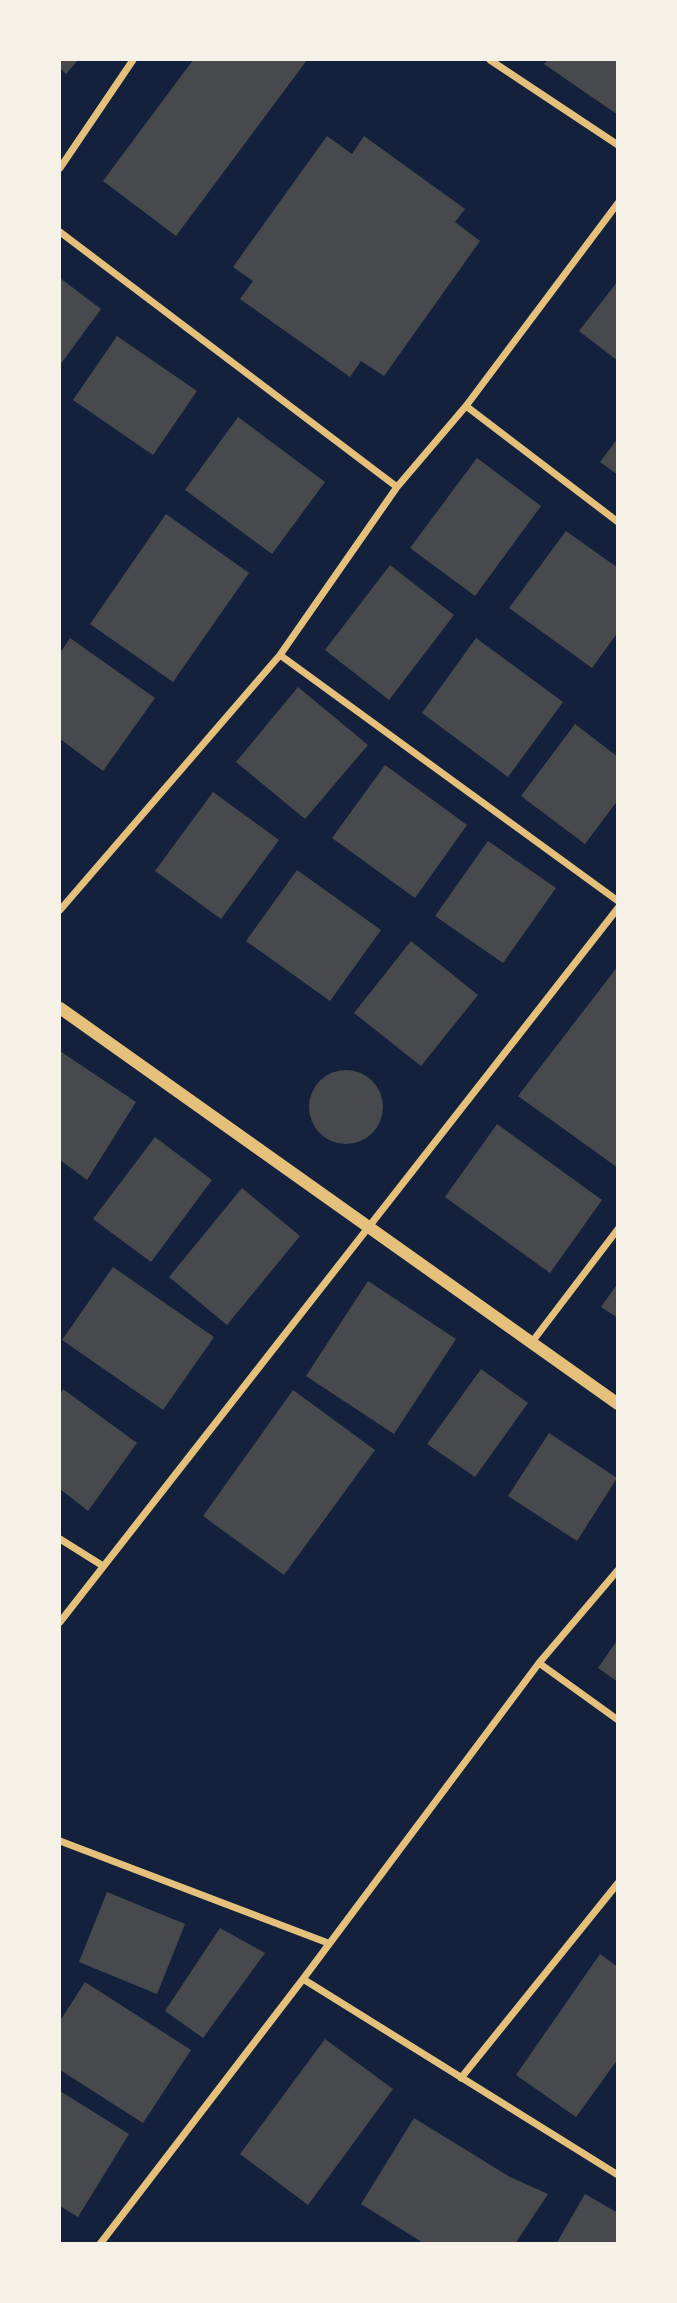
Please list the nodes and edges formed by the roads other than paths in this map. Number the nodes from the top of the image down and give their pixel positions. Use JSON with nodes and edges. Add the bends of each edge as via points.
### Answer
{"nodes":[{"id":1,"x":133,"y":60,"type":"edge"},
{"id":2,"x":490,"y":60,"type":"edge"},
{"id":3,"x":618,"y":145,"type":"edge"},
{"id":4,"x":60,"y":168,"type":"edge"},
{"id":5,"x":618,"y":204,"type":"edge"},
{"id":6,"x":60,"y":232,"type":"edge"},
{"id":7,"x":466,"y":406,"type":"junction"},
{"id":8,"x":397,"y":487,"type":"junction"},
{"id":9,"x":618,"y":522,"type":"edge"},
{"id":10,"x":281,"y":655,"type":"junction"},
{"id":11,"x":618,"y":901,"type":"edge"},
{"id":12,"x":618,"y":908,"type":"edge"},
{"id":13,"x":60,"y":910,"type":"edge"},
{"id":14,"x":60,"y":1008,"type":"edge"},
{"id":15,"x":369,"y":1228,"type":"junction"},
{"id":16,"x":618,"y":1229,"type":"edge"},
{"id":17,"x":532,"y":1342,"type":"junction"},
{"id":18,"x":618,"y":1404,"type":"edge"},
{"id":19,"x":60,"y":1539,"type":"edge"},
{"id":20,"x":103,"y":1566,"type":"junction"},
{"id":21,"x":618,"y":1570,"type":"edge"},
{"id":22,"x":60,"y":1622,"type":"edge"},
{"id":23,"x":539,"y":1663,"type":"junction"},
{"id":24,"x":618,"y":1720,"type":"edge"},
{"id":25,"x":60,"y":1841,"type":"edge"},
{"id":26,"x":618,"y":1883,"type":"edge"},
{"id":27,"x":328,"y":1943,"type":"junction"},
{"id":28,"x":303,"y":1979,"type":"junction"},
{"id":29,"x":461,"y":2078,"type":"junction"},
{"id":30,"x":618,"y":2175,"type":"edge"},
{"id":31,"x":100,"y":2244,"type":"edge"}],
"edges":[{"from":1,"to":4,"type":"street"},
{"from":2,"to":3,"type":"street"},
{"from":5,"to":7,"type":"street"},
{"from":6,"to":8,"type":"street"},
{"from":7,"to":8,"type":"street"},
{"from":7,"to":9,"type":"street"},
{"from":8,"to":10,"type":"street"},
{"from":10,"to":11,"type":"street"},
{"from":10,"to":13,"type":"street"},
{"from":12,"to":15,"type":"street"},
{"from":14,"to":15,"type":"street"},
{"from":15,"to":17,"type":"street"},
{"from":15,"to":20,"type":"street"},
{"from":16,"to":17,"type":"street"},
{"from":17,"to":18,"type":"street"},
{"from":19,"to":20,"type":"street"},
{"from":20,"to":22,"type":"street"},
{"from":21,"to":23,"type":"street"},
{"from":23,"to":24,"type":"street"},
{"from":23,"to":27,"type":"street"},
{"from":25,"to":27,"type":"street"},
{"from":26,"to":29,"type":"street"},
{"from":27,"to":28,"type":"street"},
{"from":28,"to":29,"type":"street"},
{"from":28,"to":31,"type":"street"},
{"from":29,"to":30,"type":"street"}]}
